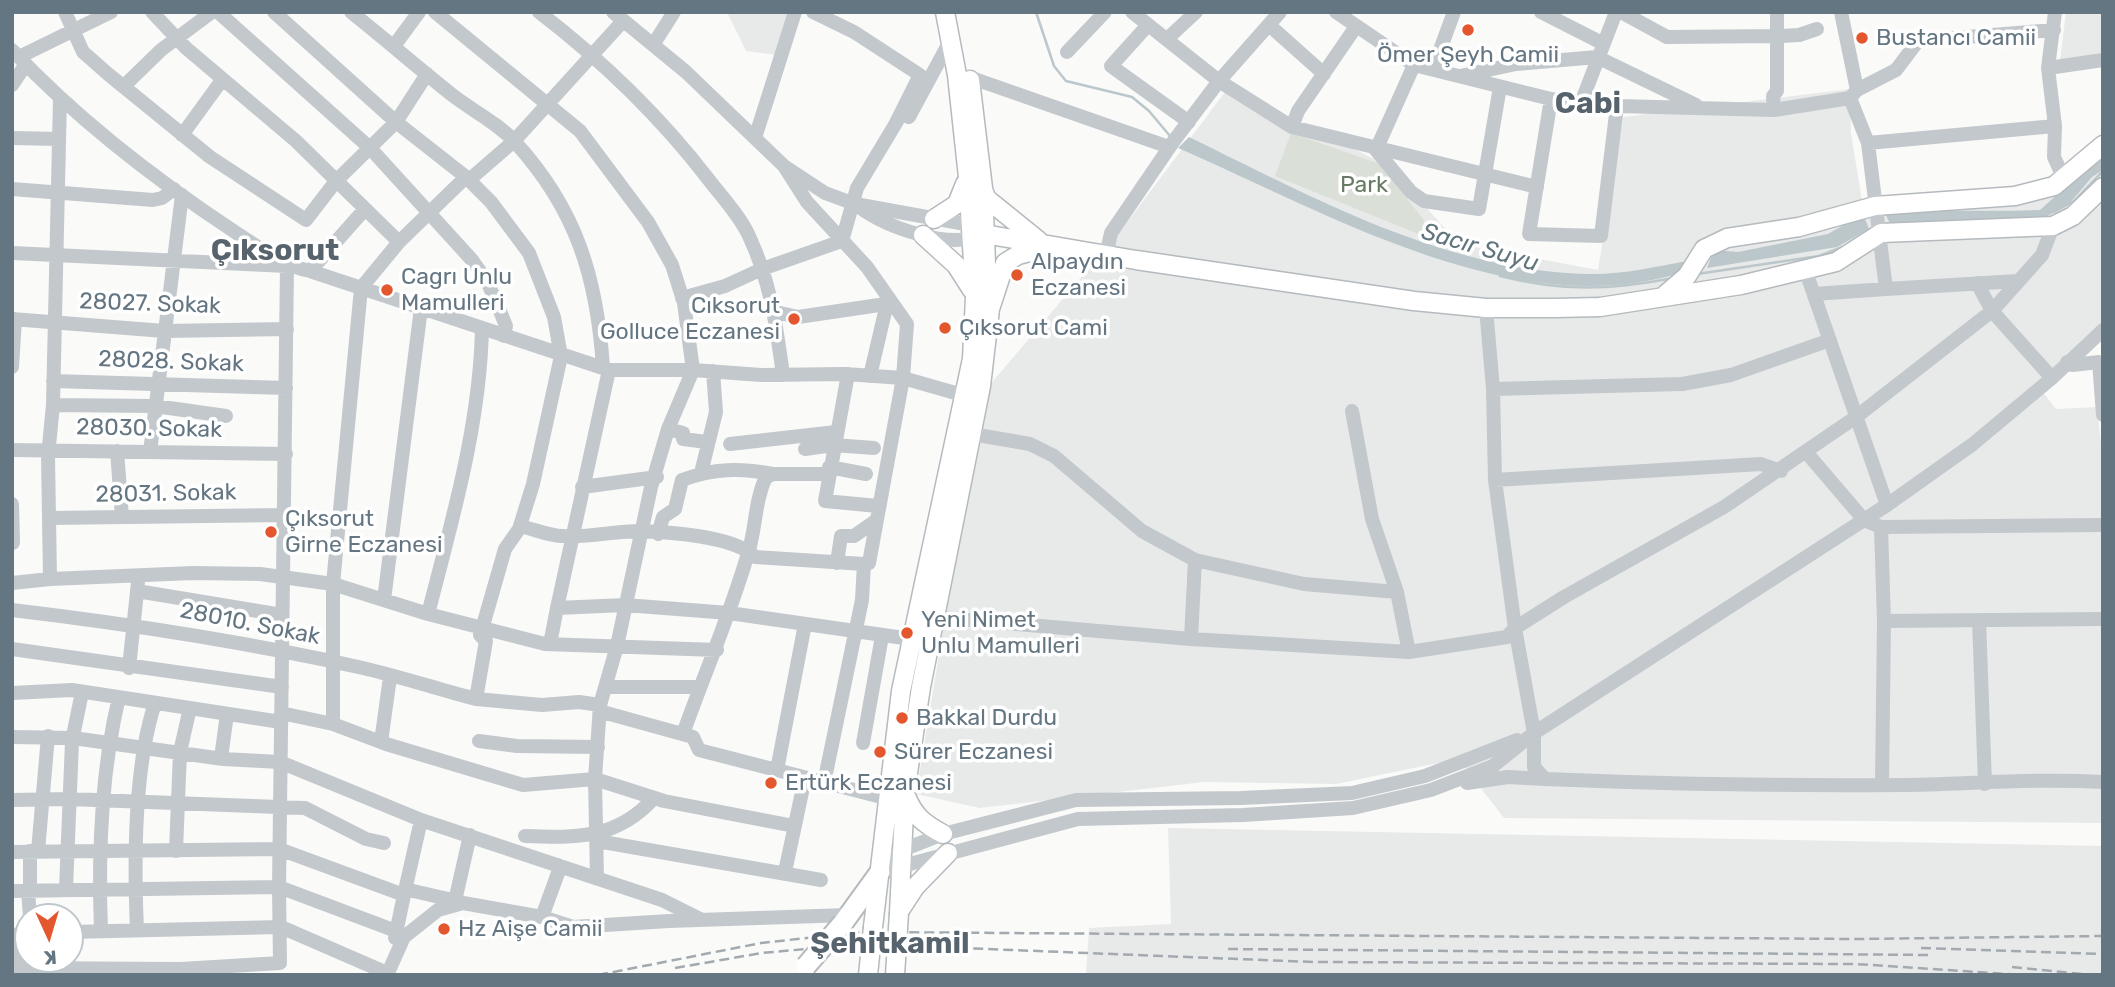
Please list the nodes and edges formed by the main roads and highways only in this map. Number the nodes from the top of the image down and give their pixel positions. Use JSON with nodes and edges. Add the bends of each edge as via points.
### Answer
{"nodes":[{"id":1,"x":945,"y":12,"type":"edge"},
{"id":2,"x":956,"y":12,"type":"edge"},
{"id":3,"x":2103,"y":145,"type":"edge"},
{"id":4,"x":968,"y":177,"type":"junction"},
{"id":5,"x":2103,"y":187,"type":"edge"},
{"id":6,"x":983,"y":188,"type":"junction"},
{"id":7,"x":934,"y":219,"type":"road end"},
{"id":8,"x":976,"y":233,"type":"junction"},
{"id":9,"x":923,"y":235,"type":"road end"},
{"id":10,"x":1048,"y":247,"type":"junction"},
{"id":11,"x":1695,"y":265,"type":"junction"},
{"id":12,"x":1718,"y":288,"type":"junction"},
{"id":13,"x":1666,"y":295,"type":"junction"},
{"id":14,"x":975,"y":297,"type":"junction"},
{"id":15,"x":988,"y":321,"type":"junction"},
{"id":16,"x":897,"y":796,"type":"junction"},
{"id":17,"x":943,"y":834,"type":"road end"},
{"id":18,"x":947,"y":853,"type":"road end"},
{"id":19,"x":880,"y":872,"type":"junction"},
{"id":20,"x":899,"y":914,"type":"junction"},
{"id":21,"x":802,"y":970,"type":"edge"},
{"id":22,"x":868,"y":975,"type":"edge"},
{"id":23,"x":895,"y":975,"type":"edge"}],
"edges":[{"from":1,"to":4,"type":"main road"},
{"from":2,"to":6,"type":"main road"},
{"from":3,"to":11,"type":"main road","via":[[2054,186],[2015,196],[1875,206],[1798,227],[1727,238],[1704,249]]},
{"from":4,"to":7,"type":"main road","via":[[957,204]]},
{"from":4,"to":8,"type":"main road"},
{"from":5,"to":12,"type":"main road","via":[[2073,216],[2053,226],[1881,233],[1836,262]]},
{"from":6,"to":8,"type":"main road"},
{"from":6,"to":10,"type":"main road","via":[[988,199],[1012,221]]},
{"from":8,"to":10,"type":"main road"},
{"from":8,"to":14,"type":"main road"},
{"from":8,"to":15,"type":"main road"},
{"from":9,"to":14,"type":"main road","via":[[956,265]]},
{"from":10,"to":13,"type":"main road","via":[[1486,308],[1600,307]]},
{"from":10,"to":15,"type":"main road","via":[[1005,263]]},
{"from":11,"to":12,"type":"main road","via":[[1699,275]]},
{"from":11,"to":13,"type":"main road"},
{"from":12,"to":13,"type":"main road"},
{"from":14,"to":16,"type":"main road","via":[[967,396],[911,639]]},
{"from":15,"to":16,"type":"main road","via":[[972,434]]},
{"from":16,"to":17,"type":"main road","via":[[924,825]]},
{"from":16,"to":19,"type":"main road"},
{"from":16,"to":20,"type":"main road"},
{"from":18,"to":20,"type":"main road","via":[[915,887]]},
{"from":19,"to":21,"type":"highway","bridge":true},
{"from":19,"to":22,"type":"main road","bridge":true},
{"from":20,"to":23,"type":"main road","bridge":true}]}
